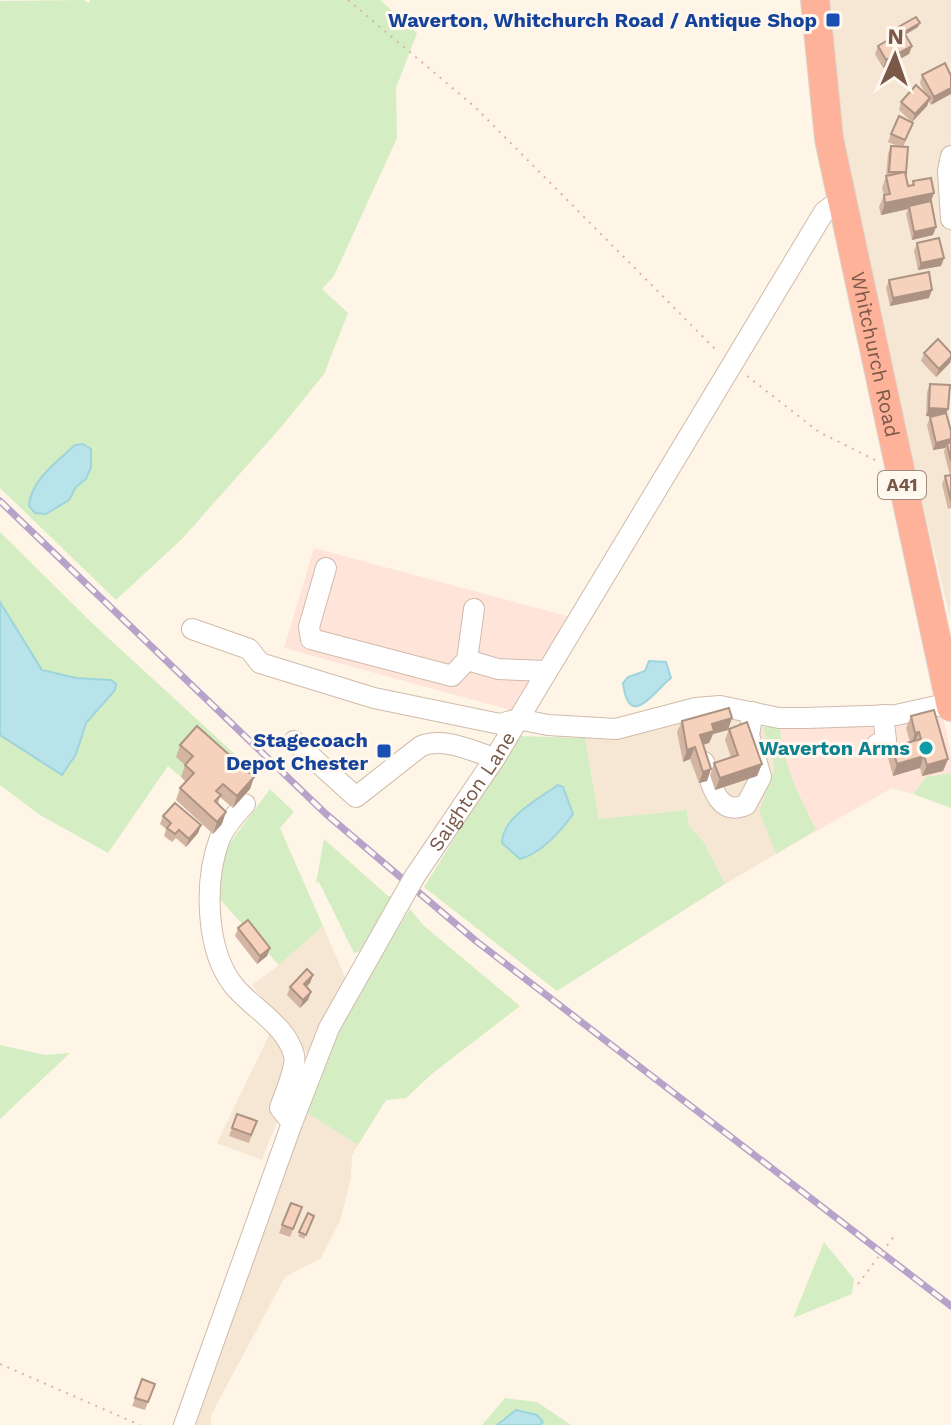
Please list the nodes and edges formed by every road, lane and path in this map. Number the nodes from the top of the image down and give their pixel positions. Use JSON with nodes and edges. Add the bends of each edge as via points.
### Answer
{"nodes":[{"id":1,"x":348,"y":0,"type":"edge"},
{"id":2,"x":815,"y":0,"type":"edge"},
{"id":3,"x":951,"y":156,"type":"edge"},
{"id":4,"x":841,"y":199,"type":"junction"},
{"id":5,"x":951,"y":219,"type":"edge"},
{"id":6,"x":732,"y":365,"type":"junction"},
{"id":7,"x":898,"y":465,"type":"junction"},
{"id":8,"x":326,"y":568,"type":"dead end"},
{"id":9,"x":474,"y":609,"type":"dead end"},
{"id":10,"x":192,"y":629,"type":"dead end"},
{"id":11,"x":467,"y":660,"type":"junction"},
{"id":12,"x":547,"y":671,"type":"junction"},
{"id":13,"x":950,"y":705,"type":"edge"},
{"id":14,"x":753,"y":712,"type":"junction"},
{"id":15,"x":883,"y":715,"type":"junction"},
{"id":16,"x":518,"y":719,"type":"junction"},
{"id":17,"x":294,"y":741,"type":"dead end"},
{"id":18,"x":876,"y":745,"type":"dead end"},
{"id":19,"x":495,"y":758,"type":"junction"},
{"id":20,"x":704,"y":762,"type":"edge"},
{"id":21,"x":245,"y":804,"type":"dead end"},
{"id":22,"x":292,"y":1123,"type":"junction"},
{"id":23,"x":895,"y":1235,"type":"dead end"},
{"id":24,"x":858,"y":1284,"type":"dead end"},
{"id":25,"x":0,"y":1364,"type":"edge"},
{"id":26,"x":140,"y":1425,"type":"edge"},
{"id":27,"x":184,"y":1425,"type":"edge"}],
"edges":[{"from":1,"to":6,"type":"path","via":[[475,107]]},
{"from":2,"to":4,"type":"highway","name":"Whitchurch Road","number":"A41","via":[[829,139]]},
{"from":3,"to":5,"type":"street"},
{"from":4,"to":6,"type":"street","name":"Saighton Lane","via":[[824,212]]},
{"from":4,"to":7,"type":"highway","name":"Whitchurch Road","number":"A41"},
{"from":6,"to":7,"type":"path","via":[[819,432],[885,466]]},
{"from":6,"to":12,"type":"street","name":"Saighton Lane"},
{"from":7,"to":13,"type":"highway","name":"Whitchurch Road","number":"A41"},
{"from":8,"to":11,"type":"street","via":[[309,627],[311,639],[452,676]]},
{"from":9,"to":11,"type":"street"},
{"from":10,"to":16,"type":"street","via":[[249,649],[260,663],[374,698],[500,724]]},
{"from":11,"to":12,"type":"street","via":[[498,669]]},
{"from":12,"to":16,"type":"street","name":"Saighton Lane"},
{"from":13,"to":15,"type":"street"},
{"from":14,"to":15,"type":"street","via":[[779,718]]},
{"from":14,"to":16,"type":"street","via":[[696,708],[616,729]]},
{"from":14,"to":20,"type":"street","via":[[749,735],[761,777],[746,805],[721,803]]},
{"from":15,"to":18,"type":"street","via":[[886,740]]},
{"from":16,"to":19,"type":"street","name":"Saighton Lane"},
{"from":17,"to":19,"type":"street","via":[[356,797],[431,742]]},
{"from":19,"to":22,"type":"street","name":"Saighton Lane","bridge":true,"via":[[415,876],[329,1028]]},
{"from":21,"to":22,"type":"street","via":[[221,837],[214,861],[211,933],[217,957],[234,985],[287,1038],[295,1059],[280,1108]]},
{"from":22,"to":27,"type":"street","name":"Saighton Lane"},
{"from":23,"to":24,"type":"path","bridge":true},
{"from":25,"to":26,"type":"path"}]}
